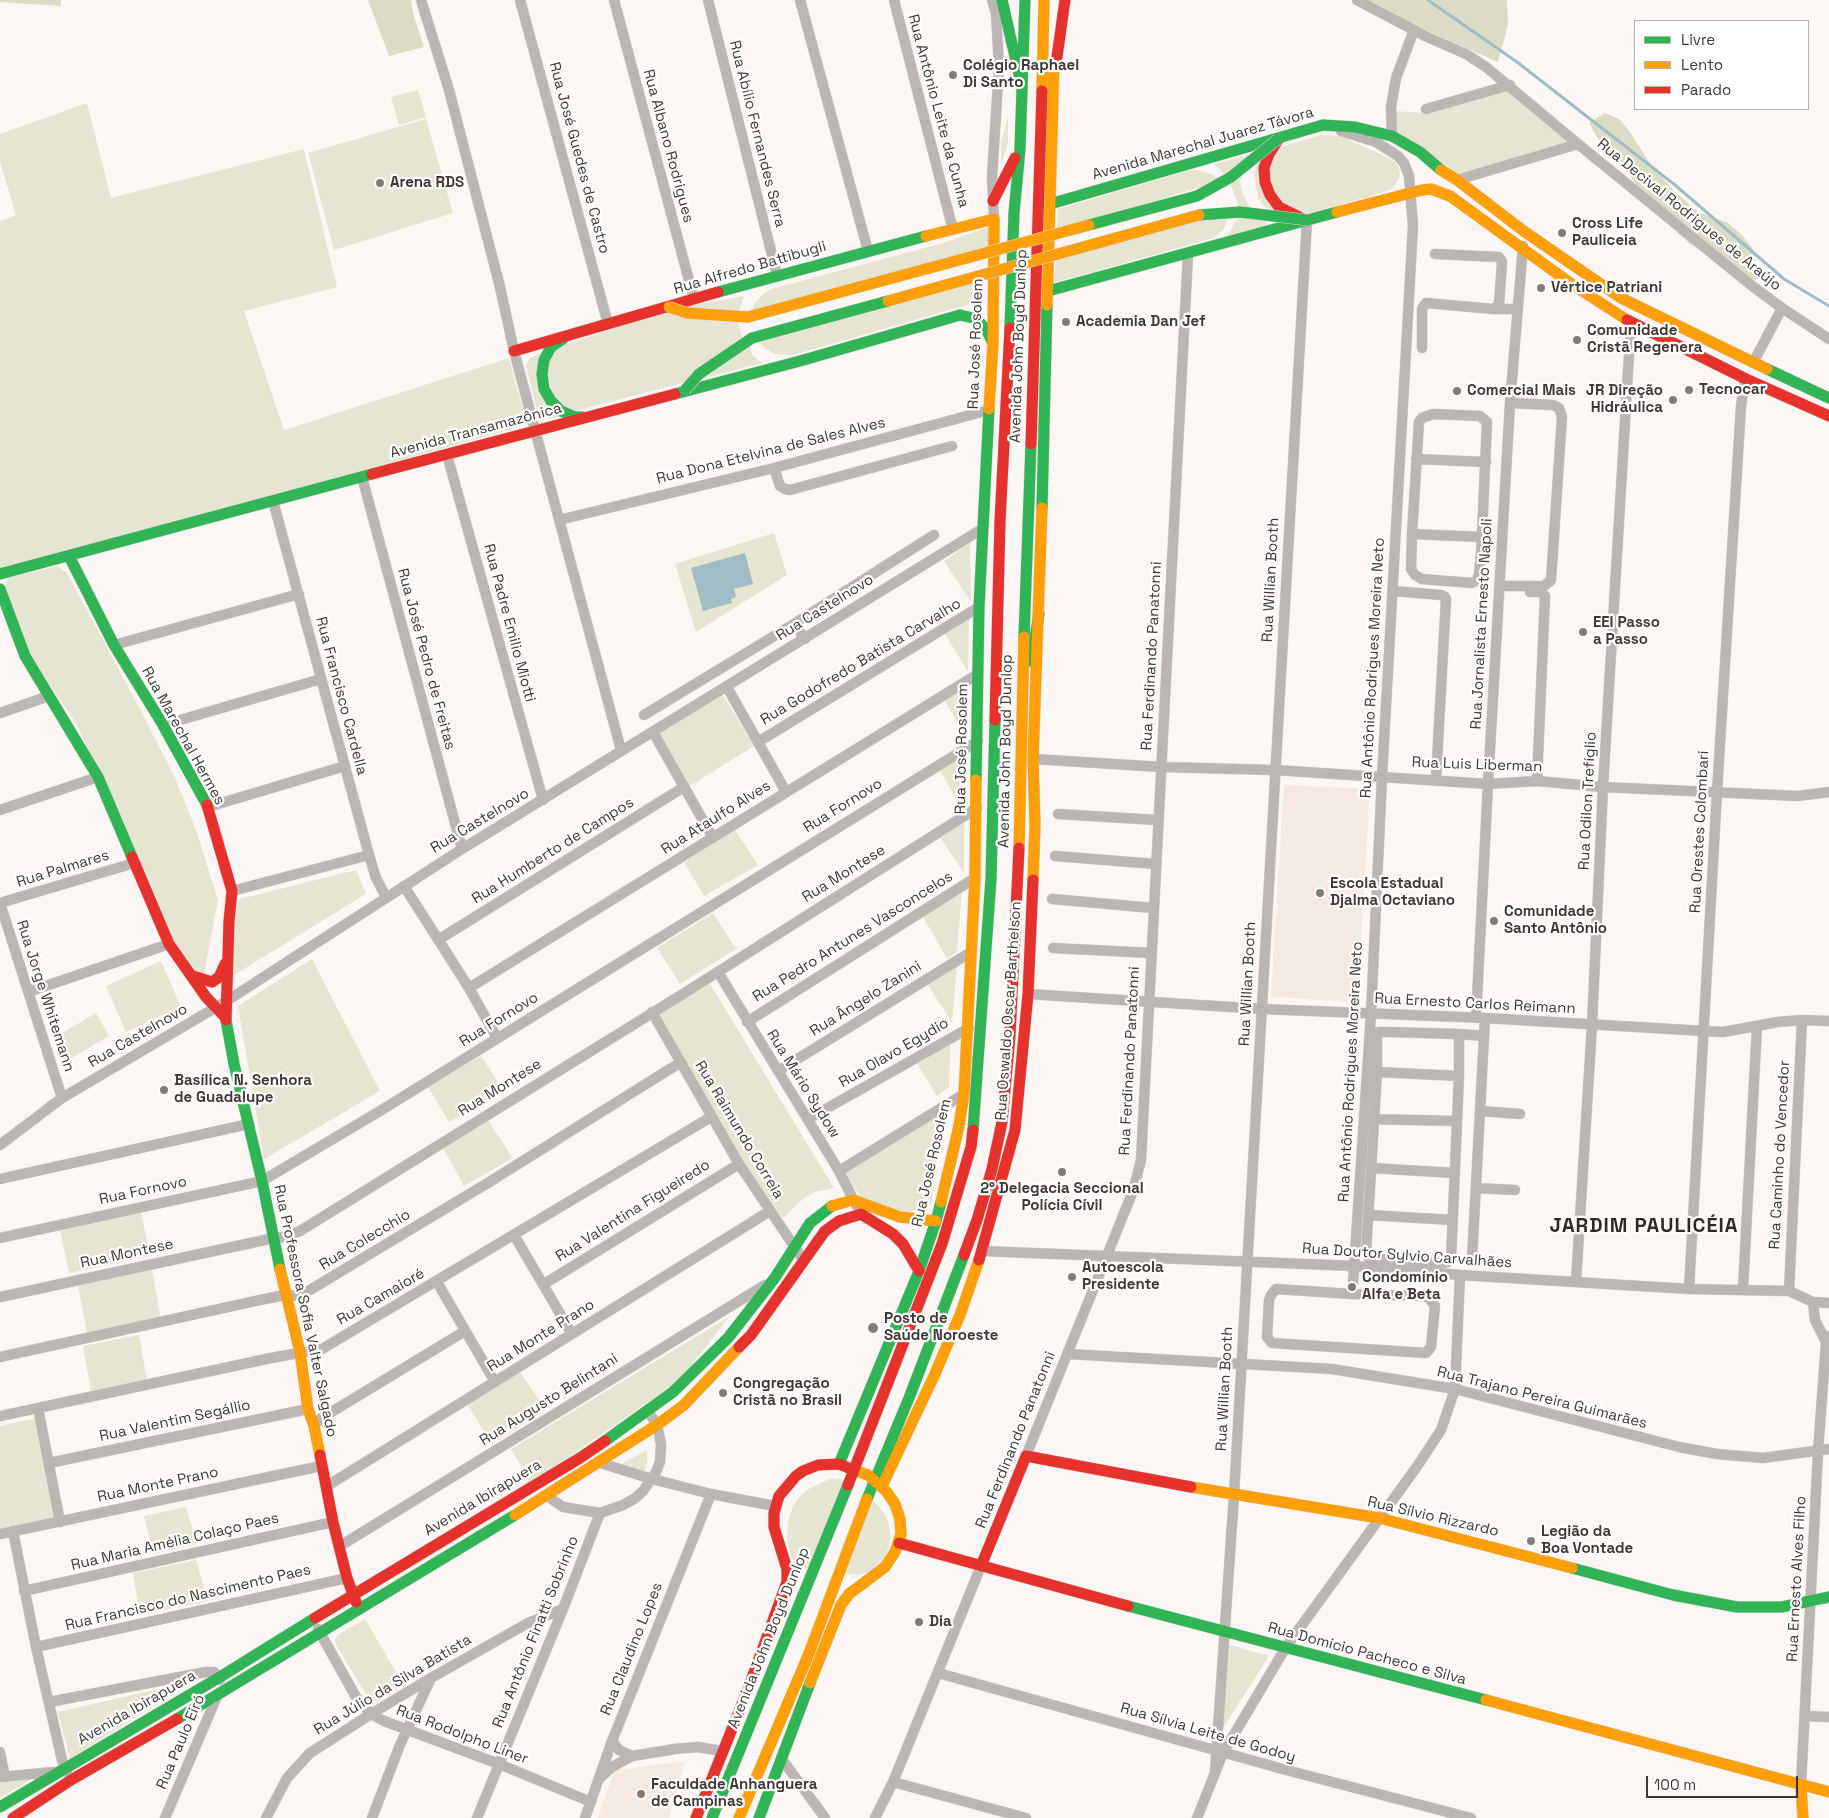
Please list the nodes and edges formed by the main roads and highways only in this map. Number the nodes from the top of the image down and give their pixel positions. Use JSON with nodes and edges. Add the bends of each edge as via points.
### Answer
{"nodes":[{"id":1,"x":1002,"y":0,"type":"edge"},
{"id":2,"x":1025,"y":0,"type":"edge"},
{"id":3,"x":1046,"y":0,"type":"edge"},
{"id":4,"x":1065,"y":0,"type":"edge"},
{"id":5,"x":1054,"y":64,"type":"junction"},
{"id":6,"x":1022,"y":87,"type":"junction"},
{"id":7,"x":1278,"y":139,"type":"junction"},
{"id":8,"x":1020,"y":149,"type":"junction"},
{"id":9,"x":993,"y":201,"type":"road end"},
{"id":10,"x":1050,"y":204,"type":"junction"},
{"id":11,"x":994,"y":219,"type":"joint"},
{"id":12,"x":1307,"y":220,"type":"junction"},
{"id":13,"x":1048,"y":291,"type":"junction"},
{"id":14,"x":669,"y":306,"type":"junction"},
{"id":15,"x":576,"y":333,"type":"junction"},
{"id":16,"x":993,"y":343,"type":"junction"},
{"id":17,"x":514,"y":351,"type":"road end"},
{"id":18,"x":685,"y":390,"type":"junction"},
{"id":19,"x":1829,"y":398,"type":"edge"},
{"id":20,"x":1829,"y":416,"type":"edge"},
{"id":21,"x":590,"y":417,"type":"junction"},
{"id":22,"x":69,"y":556,"type":"junction"},
{"id":23,"x":0,"y":574,"type":"edge"},
{"id":24,"x":0,"y":589,"type":"edge"},
{"id":25,"x":1039,"y":614,"type":"junction"},
{"id":26,"x":1021,"y":720,"type":"junction"},
{"id":27,"x":227,"y":960,"type":"junction"},
{"id":28,"x":193,"y":976,"type":"junction"},
{"id":29,"x":220,"y":1005,"type":"junction"},
{"id":30,"x":936,"y":1221,"type":"junction"},
{"id":31,"x":919,"y":1270,"type":"junction"},
{"id":32,"x":1026,"y":1456,"type":"joint"},
{"id":33,"x":839,"y":1464,"type":"junction"},
{"id":34,"x":855,"y":1469,"type":"junction"},
{"id":35,"x":878,"y":1483,"type":"junction"},
{"id":36,"x":899,"y":1543,"type":"junction"},
{"id":37,"x":981,"y":1566,"type":"junction"},
{"id":38,"x":353,"y":1594,"type":"junction"},
{"id":39,"x":1829,"y":1598,"type":"edge"},
{"id":40,"x":360,"y":1609,"type":"junction"},
{"id":41,"x":1801,"y":1785,"type":"junction"},
{"id":42,"x":1829,"y":1792,"type":"edge"},
{"id":43,"x":0,"y":1807,"type":"edge"},
{"id":44,"x":13,"y":1818,"type":"edge"},
{"id":45,"x":696,"y":1818,"type":"edge"},
{"id":46,"x":712,"y":1818,"type":"edge"},
{"id":47,"x":738,"y":1818,"type":"edge"},
{"id":48,"x":759,"y":1818,"type":"edge"},
{"id":49,"x":1803,"y":1818,"type":"edge"}],
"edges":[{"from":1,"to":6,"type":"main road"},
{"from":2,"to":6,"type":"main road","name":"Avenida John Boyd Dunlop"},
{"from":3,"to":5,"type":"main road"},
{"from":3,"to":26,"type":"main road","name":"Avenida John Boyd Dunlop"},
{"from":4,"to":5,"type":"main road"},
{"from":5,"to":10,"type":"main road","name":"Rua Oswaldo Oscar Barthelson"},
{"from":6,"to":8,"type":"main road","name":"Avenida John Boyd Dunlop"},
{"from":7,"to":10,"type":"main road","name":"Avenida Marechal Juarez Távora"},
{"from":7,"to":12,"type":"main road","via":[[1264,168],[1270,196],[1279,207]]},
{"from":7,"to":14,"type":"main road","bridge":true,"via":[[1231,177],[1187,199],[748,317],[687,313]]},
{"from":7,"to":19,"type":"main road","name":"Avenida Marechal Juarez Távora","via":[[1323,125],[1355,127],[1392,136],[1420,152],[1525,232],[1629,302]]},
{"from":8,"to":9,"type":"main road"},
{"from":8,"to":34,"type":"main road","name":"Avenida John Boyd Dunlop","via":[[1014,214],[1000,521],[991,879],[971,1147],[942,1244]]},
{"from":10,"to":13,"type":"main road","name":"Rua Oswaldo Oscar Barthelson"},
{"from":11,"to":14,"type":"main road","name":"Rua Alfredo Battibugli"},
{"from":11,"to":16,"type":"main road","name":"Rua José Rosolem"},
{"from":12,"to":13,"type":"main road"},
{"from":12,"to":18,"type":"main road","bridge":true,"via":[[1240,212],[1200,215],[752,338],[699,374]]},
{"from":12,"to":20,"type":"main road","via":[[1411,193],[1432,190],[1450,196],[1570,283],[1631,322]]},
{"from":13,"to":25,"type":"main road","name":"Rua Oswaldo Oscar Barthelson"},
{"from":14,"to":15,"type":"main road","name":"Rua Alfredo Battibugli"},
{"from":15,"to":17,"type":"main road","name":"Rua Alfredo Battibugli"},
{"from":15,"to":21,"type":"main road","via":[[551,347],[544,360],[544,388],[562,411],[574,417]]},
{"from":16,"to":18,"type":"main road","name":"Avenida Transamazônica","via":[[979,322],[960,315]]},
{"from":16,"to":30,"type":"main road","name":"Rua José Rosolem","via":[[982,529],[975,878],[964,1094]]},
{"from":18,"to":21,"type":"main road","name":"Avenida Transamazônica"},
{"from":21,"to":22,"type":"main road","name":"Avenida Transamazônica"},
{"from":22,"to":23,"type":"main road","name":"Avenida Transamazônica"},
{"from":22,"to":27,"type":"main road","name":"Rua Marechal Hermes","via":[[114,645],[208,807],[232,891]]},
{"from":24,"to":28,"type":"main road","via":[[25,656],[98,777],[169,944]]},
{"from":25,"to":26,"type":"main road"},
{"from":25,"to":35,"type":"main road","name":"Rua Oswaldo Oscar Barthelson","via":[[1028,994],[1015,1130],[982,1251],[960,1315],[934,1376]]},
{"from":26,"to":35,"type":"main road","name":"Avenida John Boyd Dunlop","via":[[1018,873],[1002,1122],[977,1220]]},
{"from":27,"to":28,"type":"main road","via":[[219,977],[212,982]]},
{"from":27,"to":29,"type":"main road","name":"Rua Marechal Hermes"},
{"from":28,"to":29,"type":"main road"},
{"from":29,"to":38,"type":"main road","name":"Rua Professora Sofia Valter Salgado","via":[[262,1181],[284,1295],[300,1352],[308,1409],[333,1522]]},
{"from":30,"to":31,"type":"main road","name":"Rua José Rosolem"},
{"from":30,"to":38,"type":"main road","name":"Avenida Ibirapuera","via":[[900,1216],[852,1200],[830,1207],[807,1227],[774,1279],[728,1338],[673,1392],[580,1458]]},
{"from":31,"to":33,"type":"main road","name":"Rua José Rosolem"},
{"from":31,"to":40,"type":"main road","name":"Avenida Ibirapuera","via":[[893,1234],[861,1214],[839,1222],[825,1231],[814,1245],[751,1335],[684,1405],[601,1463]]},
{"from":32,"to":37,"type":"main road","name":"Rua Ferdinando Panatonni"},
{"from":32,"to":39,"type":"main road","name":"Rua Sílvio Rizzardo","via":[[1379,1518],[1715,1604],[1782,1607]]},
{"from":33,"to":34,"type":"main road"},
{"from":33,"to":45,"type":"main road","name":"Avenida John Boyd Dunlop","via":[[810,1468],[796,1476],[783,1490],[775,1506],[775,1534],[787,1569],[787,1582]]},
{"from":34,"to":35,"type":"main road"},
{"from":34,"to":46,"type":"main road","name":"Avenida John Boyd Dunlop"},
{"from":35,"to":36,"type":"main road","via":[[892,1499],[900,1519]]},
{"from":35,"to":47,"type":"main road","name":"Avenida John Boyd Dunlop"},
{"from":36,"to":37,"type":"main road","name":"Rua Domício Pacheco e Silva"},
{"from":36,"to":48,"type":"main road","via":[[884,1567],[849,1594],[841,1605]]},
{"from":37,"to":41,"type":"main road","name":"Rua Domício Pacheco e Silva"},
{"from":38,"to":40,"type":"main road","name":"Rua Professora Sofia Valter Salgado"},
{"from":38,"to":43,"type":"main road","name":"Avenida Ibirapuera"},
{"from":40,"to":44,"type":"main road","name":"Avenida Ibirapuera","via":[[71,1780]]},
{"from":41,"to":42,"type":"main road","name":"Rua Domício Pacheco e Silva"},
{"from":41,"to":49,"type":"main road","name":"Rua Ernesto Alves Filho"}]}
